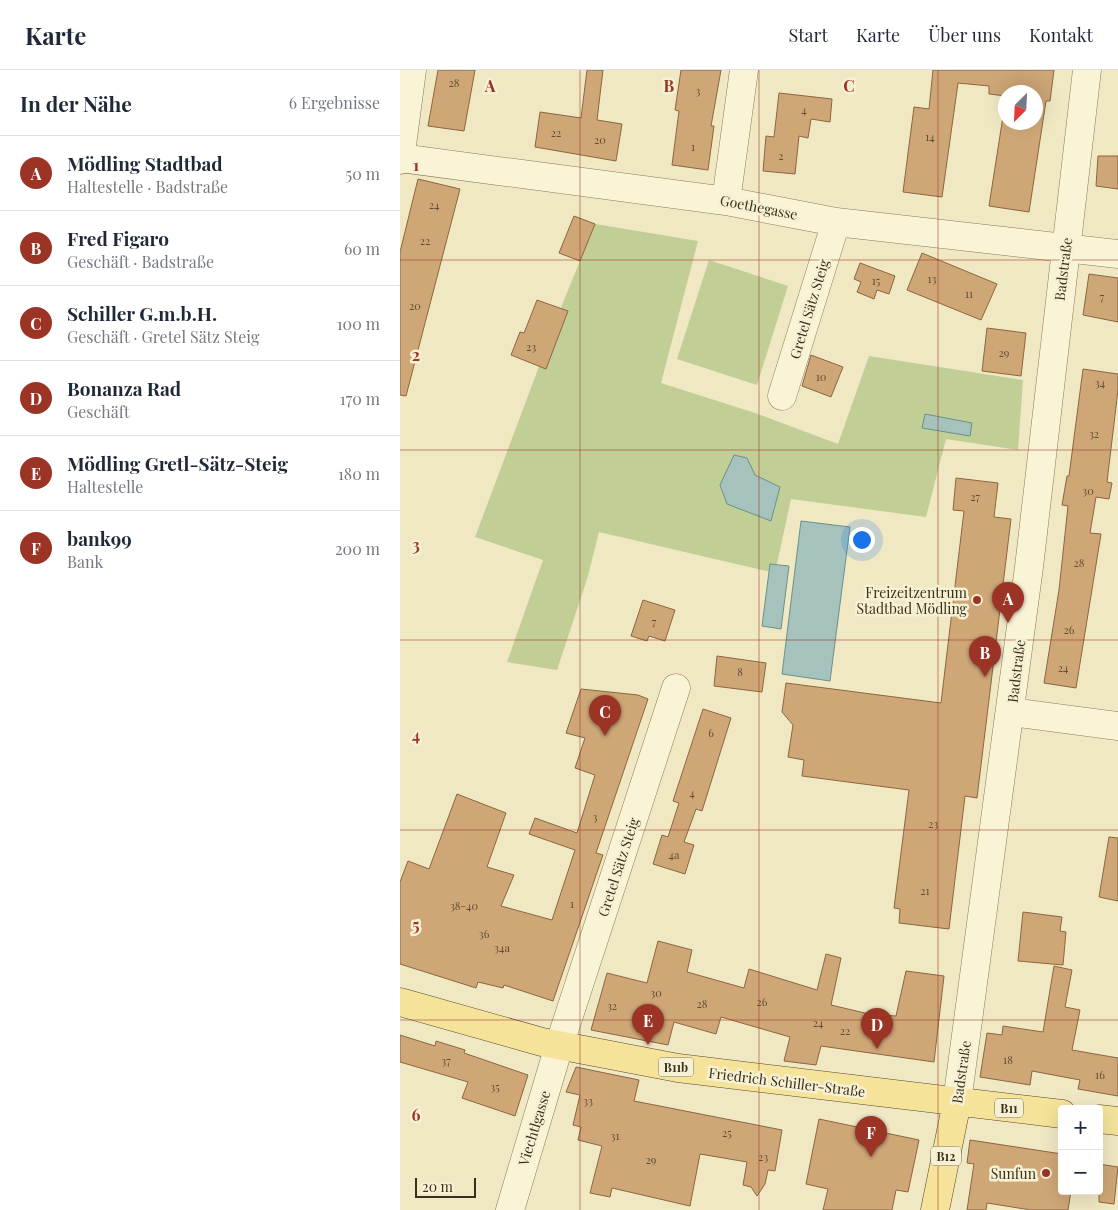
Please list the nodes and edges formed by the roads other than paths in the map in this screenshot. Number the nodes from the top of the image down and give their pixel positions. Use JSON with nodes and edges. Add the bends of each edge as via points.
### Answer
{"nodes":[{"id":1,"x":412,"y":70,"type":"edge"},
{"id":2,"x":744,"y":70,"type":"edge"},
{"id":3,"x":1086,"y":70,"type":"edge"},
{"id":4,"x":400,"y":159,"type":"edge"},
{"id":5,"x":726,"y":200,"type":"junction"},
{"id":6,"x":836,"y":222,"type":"junction"},
{"id":7,"x":1066,"y":247,"type":"junction"},
{"id":8,"x":1118,"y":254,"type":"edge"},
{"id":9,"x":782,"y":396,"type":"dead end"},
{"id":10,"x":676,"y":688,"type":"dead end"},
{"id":11,"x":1011,"y":712,"type":"junction"},
{"id":12,"x":1118,"y":726,"type":"edge"},
{"id":13,"x":400,"y":1002,"type":"edge"},
{"id":14,"x":559,"y":1046,"type":"junction"},
{"id":15,"x":957,"y":1102,"type":"junction"},
{"id":16,"x":1058,"y":1114,"type":"edge"},
{"id":17,"x":1103,"y":1119,"type":"edge"},
{"id":18,"x":1118,"y":1121,"type":"edge"},
{"id":19,"x":510,"y":1210,"type":"edge"},
{"id":20,"x":935,"y":1210,"type":"edge"}],
"edges":[{"from":1,"to":4,"type":"street"},
{"from":2,"to":5,"type":"street"},
{"from":3,"to":7,"type":"street","name":"Badstraße"},
{"from":4,"to":5,"type":"street","name":"Goethegasse"},
{"from":5,"to":6,"type":"street","name":"Goethegasse"},
{"from":6,"to":7,"type":"street","name":"Goethegasse"},
{"from":6,"to":9,"type":"street","name":"Gretel Sätz Steig"},
{"from":7,"to":8,"type":"street","name":"Goethegasse"},
{"from":7,"to":11,"type":"street","name":"Badstraße"},
{"from":10,"to":14,"type":"street","name":"Gretel Sätz Steig"},
{"from":11,"to":12,"type":"street"},
{"from":11,"to":15,"type":"street","name":"Badstraße"},
{"from":13,"to":14,"type":"main road","name":"Friedrich Schiller-Straße","number":"B11b"},
{"from":14,"to":15,"type":"main road","name":"Friedrich Schiller-Straße","number":"B11b","via":[[734,1076]]},
{"from":14,"to":19,"type":"street","name":"Viechtlgasse"},
{"from":15,"to":16,"type":"main road","name":"Friedrich Schiller-Straße","number":"B11"},
{"from":15,"to":20,"type":"main road","name":"Badstraße","number":"B12"},
{"from":17,"to":18,"type":"main road"}]}
